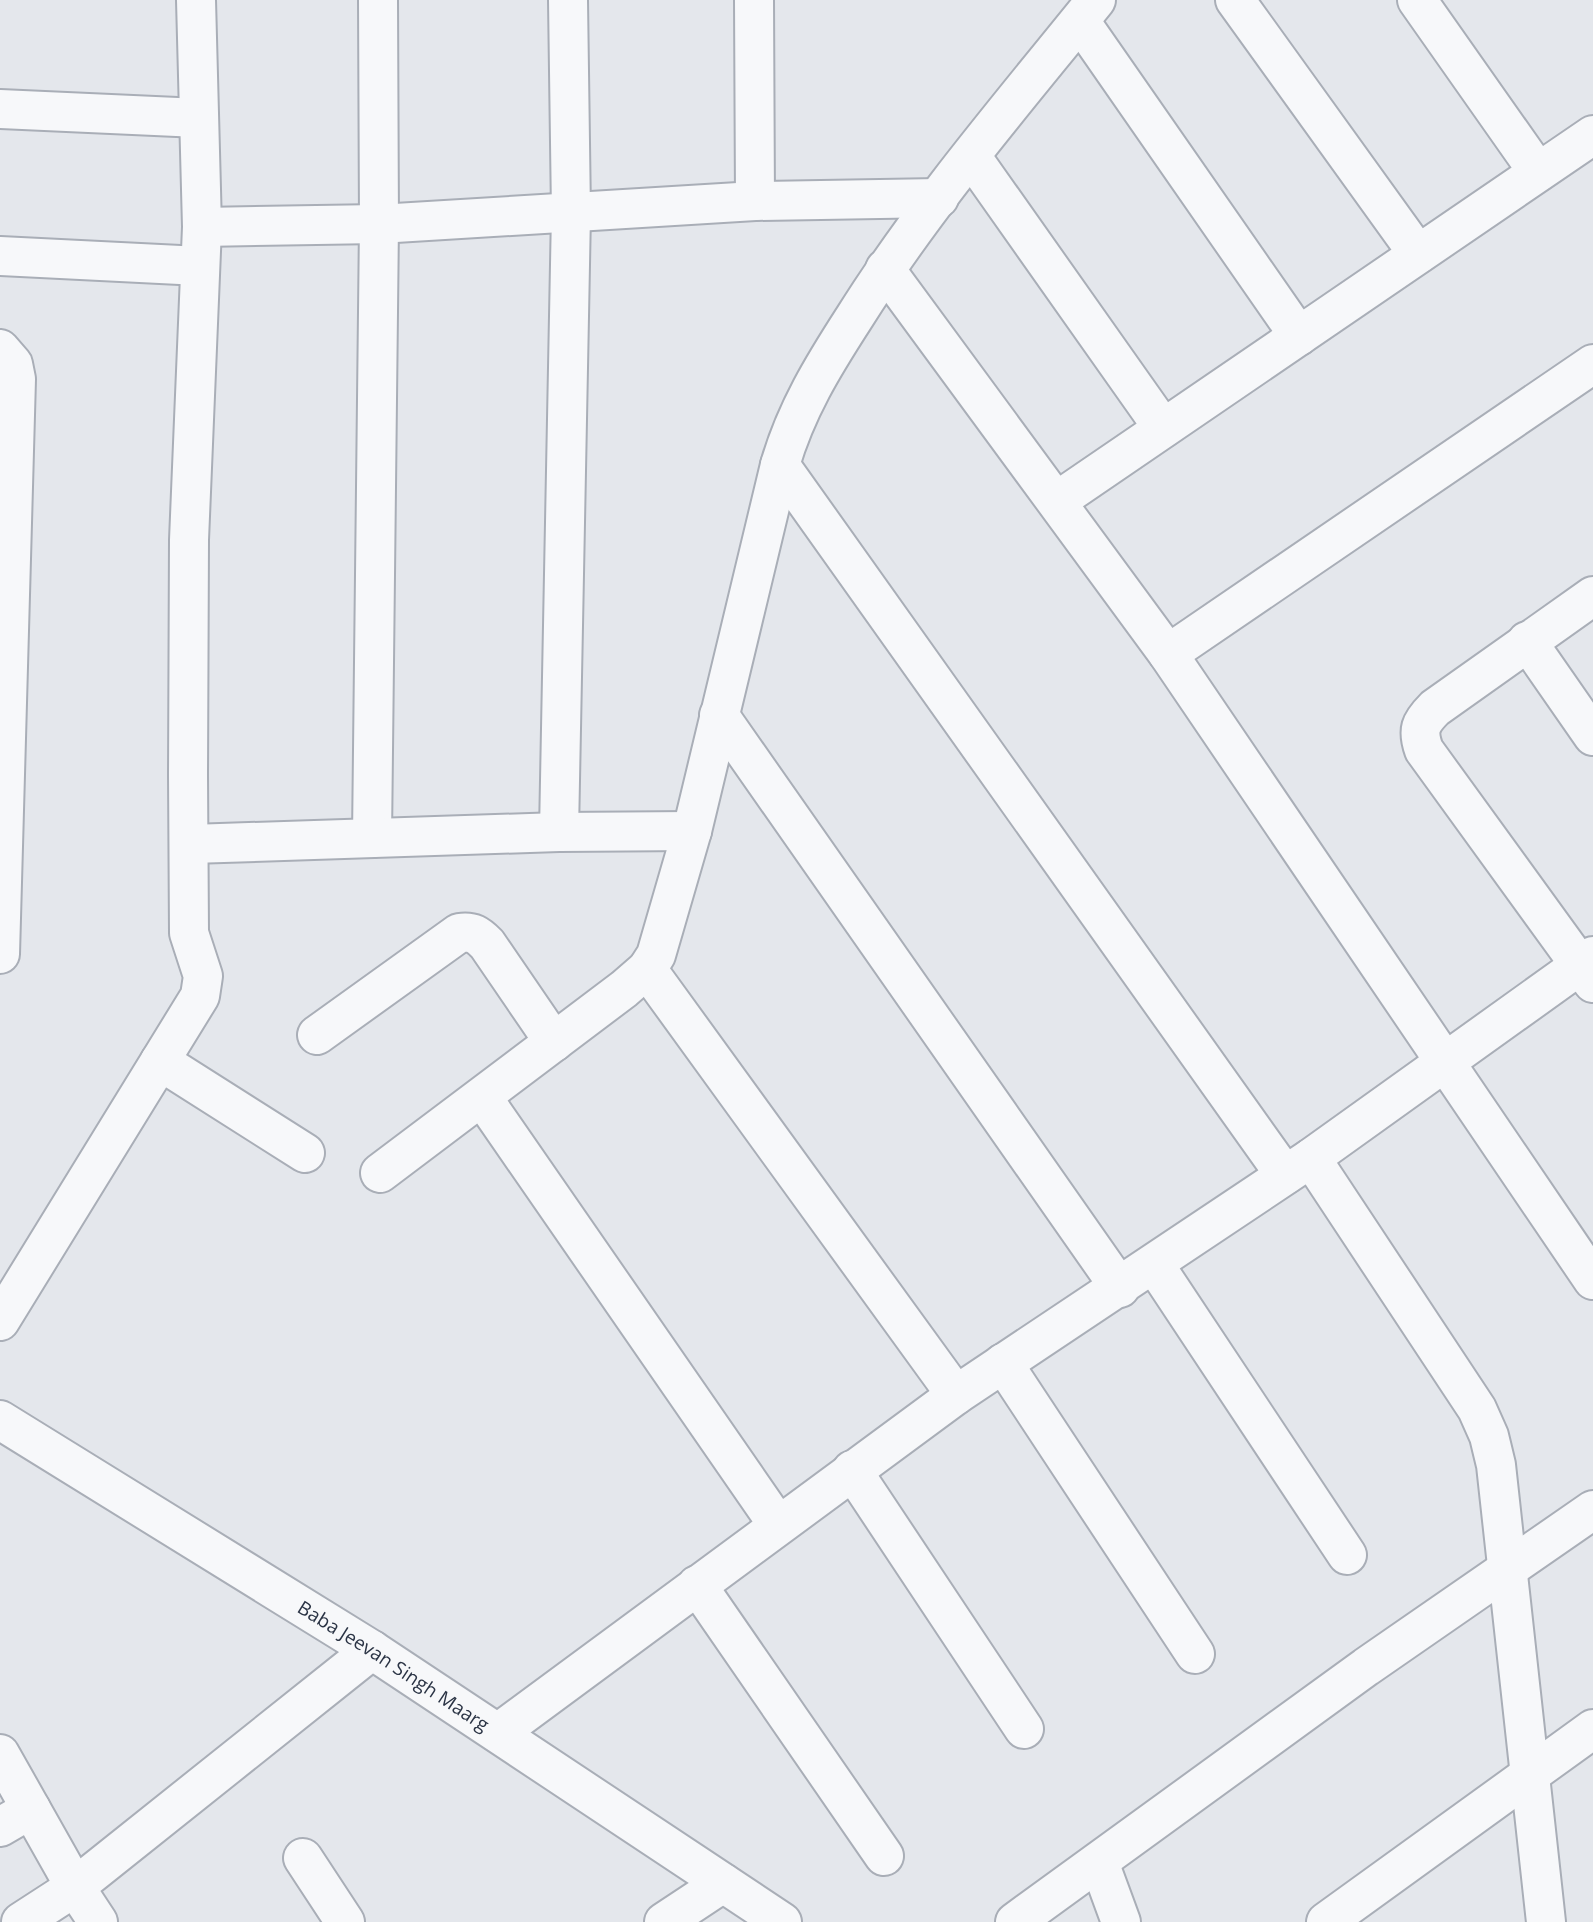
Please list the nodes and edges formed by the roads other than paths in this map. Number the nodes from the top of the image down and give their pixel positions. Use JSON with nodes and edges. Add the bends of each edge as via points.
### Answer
{"nodes":[{"id":1,"x":196,"y":0,"type":"edge"},
{"id":2,"x":378,"y":0,"type":"edge"},
{"id":3,"x":568,"y":0,"type":"edge"},
{"id":4,"x":754,"y":0,"type":"edge"},
{"id":5,"x":1235,"y":0,"type":"edge"},
{"id":6,"x":1417,"y":0,"type":"edge"},
{"id":7,"x":1082,"y":7,"type":"edge"},
{"id":8,"x":0,"y":109,"type":"edge"},
{"id":9,"x":199,"y":118,"type":"junction"},
{"id":10,"x":1593,"y":135,"type":"edge"},
{"id":11,"x":971,"y":156,"type":"junction"},
{"id":12,"x":1538,"y":172,"type":"junction"},
{"id":13,"x":939,"y":198,"type":"junction"},
{"id":14,"x":755,"y":201,"type":"junction"},
{"id":15,"x":571,"y":213,"type":"junction"},
{"id":16,"x":379,"y":224,"type":"junction"},
{"id":17,"x":202,"y":226,"type":"junction"},
{"id":18,"x":1418,"y":254,"type":"junction"},
{"id":19,"x":0,"y":256,"type":"edge"},
{"id":20,"x":200,"y":266,"type":"junction"},
{"id":21,"x":884,"y":269,"type":"junction"},
{"id":22,"x":1299,"y":336,"type":"junction"},
{"id":23,"x":0,"y":349,"type":"edge"},
{"id":24,"x":1593,"y":364,"type":"edge"},
{"id":25,"x":1163,"y":428,"type":"junction"},
{"id":26,"x":780,"y":465,"type":"junction"},
{"id":27,"x":1057,"y":501,"type":"junction"},
{"id":28,"x":1593,"y":596,"type":"edge"},
{"id":29,"x":1527,"y":641,"type":"junction"},
{"id":30,"x":1168,"y":654,"type":"junction"},
{"id":31,"x":719,"y":715,"type":"junction"},
{"id":32,"x":1593,"y":736,"type":"edge"},
{"id":33,"x":692,"y":831,"type":"junction"},
{"id":34,"x":559,"y":832,"type":"junction"},
{"id":35,"x":372,"y":838,"type":"junction"},
{"id":36,"x":191,"y":845,"type":"junction"},
{"id":37,"x":0,"y":954,"type":"edge"},
{"id":38,"x":1589,"y":968,"type":"edge"},
{"id":39,"x":647,"y":969,"type":"junction"},
{"id":40,"x":317,"y":1035,"type":"dead end"},
{"id":41,"x":554,"y":1042,"type":"junction"},
{"id":42,"x":160,"y":1061,"type":"junction"},
{"id":43,"x":1446,"y":1061,"type":"junction"},
{"id":44,"x":482,"y":1097,"type":"junction"},
{"id":45,"x":305,"y":1153,"type":"dead end"},
{"id":46,"x":1298,"y":1166,"type":"junction"},
{"id":47,"x":380,"y":1173,"type":"dead end"},
{"id":48,"x":1154,"y":1265,"type":"junction"},
{"id":49,"x":1593,"y":1280,"type":"edge"},
{"id":50,"x":1120,"y":1288,"type":"junction"},
{"id":51,"x":0,"y":1321,"type":"edge"},
{"id":52,"x":1003,"y":1363,"type":"junction"},
{"id":53,"x":956,"y":1395,"type":"junction"},
{"id":54,"x":0,"y":1420,"type":"edge"},
{"id":55,"x":43,"y":1448,"type":"junction"},
{"id":56,"x":0,"y":1455,"type":"edge"},
{"id":57,"x":852,"y":1471,"type":"junction"},
{"id":58,"x":1593,"y":1510,"type":"edge"},
{"id":59,"x":778,"y":1525,"type":"junction"},
{"id":60,"x":1346,"y":1555,"type":"dead end"},
{"id":61,"x":1507,"y":1571,"type":"junction"},
{"id":62,"x":697,"y":1585,"type":"junction"},
{"id":63,"x":372,"y":1650,"type":"junction"},
{"id":64,"x":1195,"y":1654,"type":"dead end"},
{"id":65,"x":1024,"y":1729,"type":"dead end"},
{"id":66,"x":1593,"y":1729,"type":"edge"},
{"id":67,"x":498,"y":1734,"type":"junction"},
{"id":68,"x":0,"y":1755,"type":"edge"},
{"id":69,"x":1529,"y":1772,"type":"junction"},
{"id":70,"x":15,"y":1818,"type":"edge"},
{"id":71,"x":884,"y":1856,"type":"dead end"},
{"id":72,"x":303,"y":1858,"type":"dead end"},
{"id":73,"x":1099,"y":1862,"type":"junction"},
{"id":74,"x":723,"y":1883,"type":"junction"},
{"id":75,"x":75,"y":1886,"type":"junction"},
{"id":76,"x":21,"y":1922,"type":"edge"},
{"id":77,"x":98,"y":1922,"type":"edge"},
{"id":78,"x":345,"y":1922,"type":"edge"},
{"id":79,"x":664,"y":1922,"type":"edge"},
{"id":80,"x":782,"y":1922,"type":"edge"},
{"id":81,"x":1015,"y":1922,"type":"edge"},
{"id":82,"x":1121,"y":1922,"type":"edge"},
{"id":83,"x":1326,"y":1922,"type":"edge"},
{"id":84,"x":1546,"y":1922,"type":"edge"}],
"edges":[{"from":1,"to":9,"type":"street"},
{"from":2,"to":16,"type":"street"},
{"from":3,"to":15,"type":"street"},
{"from":4,"to":14,"type":"street"},
{"from":5,"to":18,"type":"street"},
{"from":6,"to":12,"type":"street"},
{"from":7,"to":11,"type":"street"},
{"from":7,"to":22,"type":"street"},
{"from":8,"to":9,"type":"street"},
{"from":9,"to":17,"type":"street"},
{"from":10,"to":12,"type":"street"},
{"from":11,"to":13,"type":"street"},
{"from":11,"to":25,"type":"street"},
{"from":12,"to":18,"type":"street"},
{"from":13,"to":14,"type":"street"},
{"from":13,"to":21,"type":"street"},
{"from":14,"to":15,"type":"street"},
{"from":15,"to":16,"type":"street"},
{"from":15,"to":34,"type":"street"},
{"from":16,"to":17,"type":"street"},
{"from":16,"to":35,"type":"street"},
{"from":17,"to":20,"type":"street"},
{"from":18,"to":22,"type":"street"},
{"from":19,"to":20,"type":"street"},
{"from":20,"to":36,"type":"street","via":[[189,540]]},
{"from":21,"to":26,"type":"street","via":[[807,391]]},
{"from":21,"to":27,"type":"street"},
{"from":22,"to":25,"type":"street"},
{"from":23,"to":37,"type":"street","via":[[13,364],[16,379]]},
{"from":24,"to":30,"type":"street"},
{"from":25,"to":27,"type":"street"},
{"from":26,"to":31,"type":"street"},
{"from":26,"to":46,"type":"street"},
{"from":27,"to":30,"type":"street"},
{"from":28,"to":29,"type":"street"},
{"from":29,"to":32,"type":"street"},
{"from":29,"to":38,"type":"street","via":[[1435,708],[1422,720],[1418,734],[1424,750]]},
{"from":30,"to":43,"type":"street"},
{"from":31,"to":33,"type":"street"},
{"from":31,"to":50,"type":"street"},
{"from":33,"to":34,"type":"street"},
{"from":33,"to":39,"type":"street","via":[[656,955]]},
{"from":34,"to":35,"type":"street"},
{"from":35,"to":36,"type":"street"},
{"from":36,"to":42,"type":"street","via":[[189,933],[203,976],[200,996]]},
{"from":38,"to":43,"type":"street"},
{"from":39,"to":41,"type":"street"},
{"from":39,"to":53,"type":"street"},
{"from":40,"to":41,"type":"street","via":[[459,933],[470,931],[487,944]]},
{"from":41,"to":44,"type":"street"},
{"from":42,"to":45,"type":"street"},
{"from":42,"to":51,"type":"street"},
{"from":43,"to":46,"type":"street"},
{"from":43,"to":49,"type":"street"},
{"from":44,"to":47,"type":"street"},
{"from":44,"to":59,"type":"street"},
{"from":46,"to":48,"type":"street"},
{"from":46,"to":61,"type":"street","via":[[1478,1409],[1496,1465]]},
{"from":48,"to":50,"type":"street"},
{"from":48,"to":60,"type":"street"},
{"from":50,"to":52,"type":"street"},
{"from":52,"to":53,"type":"street"},
{"from":52,"to":64,"type":"street"},
{"from":53,"to":57,"type":"street"},
{"from":54,"to":55,"type":"street","name":"Baba Jeevan Singh Maarg"},
{"from":55,"to":56,"type":"street"},
{"from":55,"to":63,"type":"street","name":"Baba Jeevan Singh Maarg"},
{"from":57,"to":59,"type":"street"},
{"from":57,"to":65,"type":"street"},
{"from":58,"to":61,"type":"street"},
{"from":59,"to":62,"type":"street"},
{"from":61,"to":69,"type":"street"},
{"from":61,"to":73,"type":"street","via":[[1366,1667]]},
{"from":62,"to":67,"type":"street"},
{"from":62,"to":71,"type":"street"},
{"from":63,"to":67,"type":"street","name":"Baba Jeevan Singh Maarg"},
{"from":63,"to":75,"type":"street"},
{"from":66,"to":69,"type":"street"},
{"from":67,"to":74,"type":"street","name":"Baba Jeevan Singh Maarg"},
{"from":68,"to":70,"type":"street"},
{"from":69,"to":83,"type":"street"},
{"from":69,"to":84,"type":"street"},
{"from":70,"to":75,"type":"street"},
{"from":72,"to":78,"type":"street"},
{"from":73,"to":81,"type":"street"},
{"from":73,"to":82,"type":"street"},
{"from":74,"to":79,"type":"street"},
{"from":74,"to":80,"type":"street","name":"Baba Jeevan Singh Maarg"},
{"from":75,"to":76,"type":"street"},
{"from":75,"to":77,"type":"street"}]}
